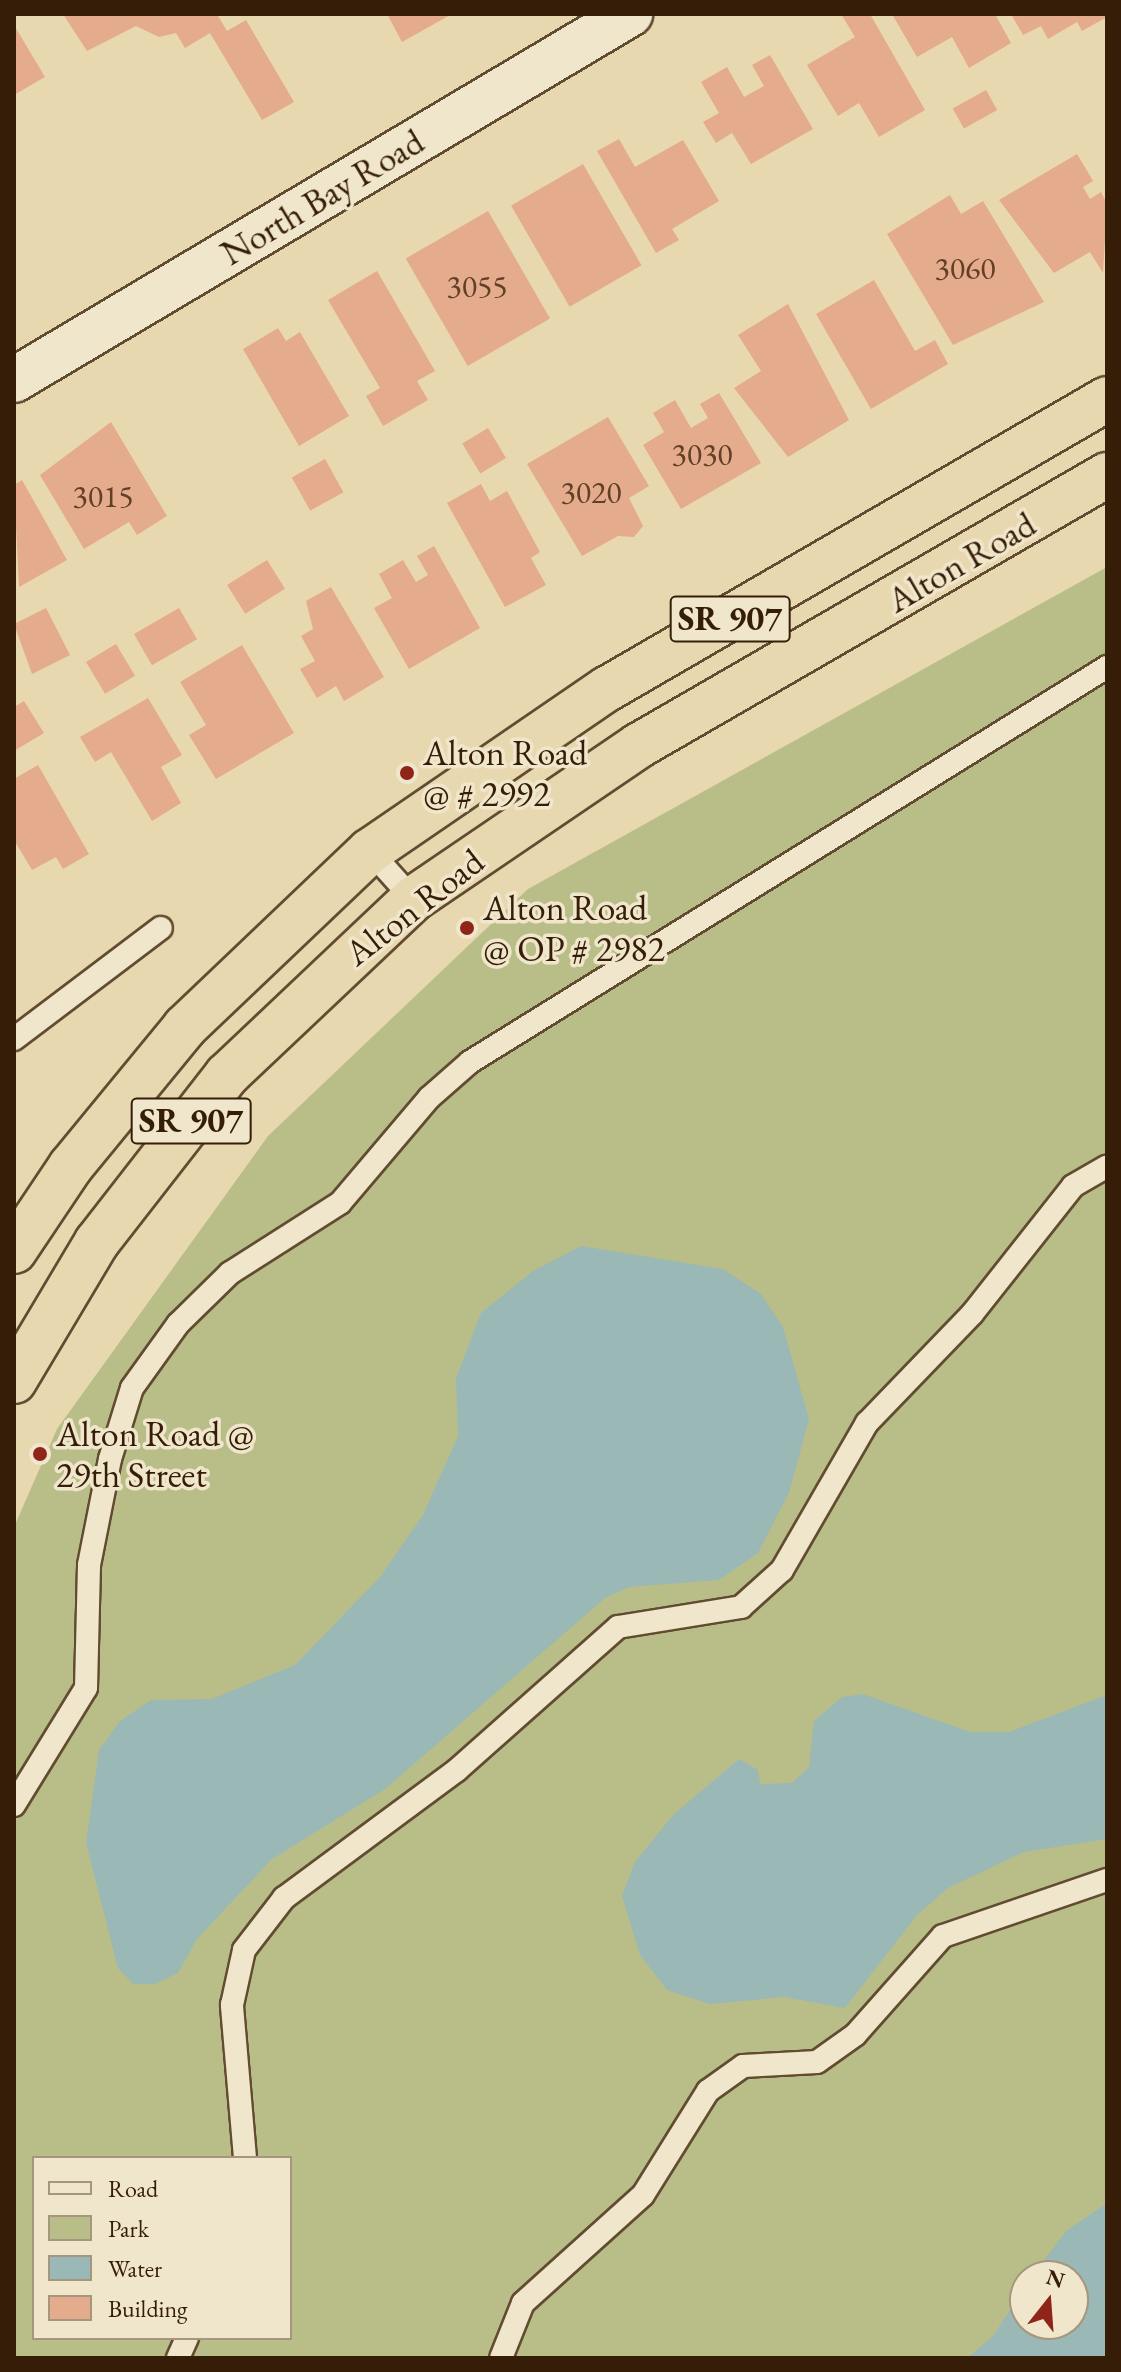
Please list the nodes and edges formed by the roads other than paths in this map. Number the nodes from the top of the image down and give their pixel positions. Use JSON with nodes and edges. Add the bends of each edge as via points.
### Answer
{"nodes":[{"id":1,"x":630,"y":14,"type":"edge"},
{"id":2,"x":14,"y":380,"type":"edge"},
{"id":3,"x":1105,"y":406,"type":"edge"},
{"id":4,"x":1107,"y":475,"type":"edge"},
{"id":5,"x":1107,"y":667,"type":"edge"},
{"id":6,"x":370,"y":851,"type":"junction"},
{"id":7,"x":413,"y":899,"type":"junction"},
{"id":8,"x":161,"y":928,"type":"dead end"},
{"id":9,"x":14,"y":1039,"type":"edge"},
{"id":10,"x":1107,"y":1166,"type":"edge"},
{"id":11,"x":14,"y":1251,"type":"edge"},
{"id":12,"x":14,"y":1381,"type":"edge"},
{"id":13,"x":14,"y":1805,"type":"edge"},
{"id":14,"x":1107,"y":1880,"type":"edge"},
{"id":15,"x":245,"y":2156,"type":"edge"},
{"id":16,"x":501,"y":2358,"type":"edge"}],
"edges":[{"from":1,"to":2,"type":"street","name":"North Bay Road"},
{"from":3,"to":6,"type":"highway","name":"Alton Road","number":"SR 907","via":[[607,689]]},
{"from":4,"to":7,"type":"highway","name":"Alton Road","number":"SR 907","via":[[638,746]]},
{"from":5,"to":13,"type":"lane","via":[[470,1062],[429,1098],[340,1203],[230,1273],[178,1324],[132,1388],[110,1459],[89,1565],[86,1688]]},
{"from":6,"to":7,"type":"lane"},
{"from":6,"to":11,"type":"highway","name":"Alton Road","number":"SR 907","via":[[185,1027],[71,1166]]},
{"from":7,"to":12,"type":"highway","name":"Alton Road","number":"SR 907","via":[[227,1075],[97,1242]]},
{"from":8,"to":9,"type":"lane"},
{"from":10,"to":15,"type":"lane","via":[[1073,1186],[972,1314],[867,1423],[782,1570],[741,1607],[618,1627],[457,1770],[284,1898],[244,1950],[232,2005]]},
{"from":14,"to":16,"type":"lane","via":[[943,1936],[855,2035],[817,2062],[743,2066],[708,2091],[643,2195],[523,2303]]}]}
